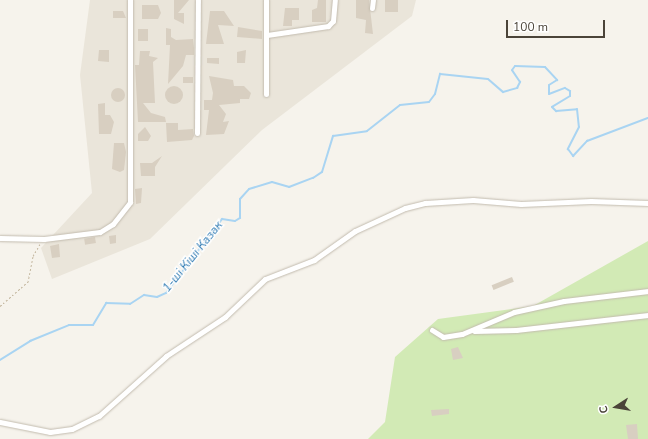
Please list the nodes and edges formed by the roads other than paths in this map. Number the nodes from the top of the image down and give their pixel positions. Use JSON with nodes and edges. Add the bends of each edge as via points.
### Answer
{"nodes":[{"id":1,"x":130,"y":0,"type":"edge"},
{"id":2,"x":198,"y":0,"type":"edge"},
{"id":3,"x":266,"y":0,"type":"edge"},
{"id":4,"x":335,"y":0,"type":"edge"},
{"id":5,"x":373,"y":0,"type":"edge"},
{"id":6,"x":372,"y":8,"type":"dead end"},
{"id":7,"x":267,"y":35,"type":"junction"},
{"id":8,"x":266,"y":94,"type":"dead end"},
{"id":9,"x":197,"y":133,"type":"dead end"},
{"id":10,"x":648,"y":203,"type":"edge"},
{"id":11,"x":0,"y":238,"type":"edge"},
{"id":12,"x":648,"y":291,"type":"edge"},
{"id":13,"x":648,"y":315,"type":"edge"},
{"id":14,"x":432,"y":330,"type":"dead end"},
{"id":15,"x":472,"y":331,"type":"junction"},
{"id":16,"x":0,"y":422,"type":"edge"}],
"edges":[{"from":1,"to":11,"type":"street","via":[[130,202],[105,230],[44,239]]},
{"from":2,"to":9,"type":"street"},
{"from":3,"to":7,"type":"street"},
{"from":4,"to":7,"type":"street","via":[[334,21],[328,26]]},
{"from":5,"to":6,"type":"street"},
{"from":7,"to":8,"type":"street"},
{"from":10,"to":16,"type":"street","via":[[576,201],[521,204],[473,200],[425,203],[405,208],[355,232],[314,260],[265,279],[225,317],[166,356],[99,416],[72,429],[50,432]]},
{"from":12,"to":15,"type":"street","via":[[564,301],[514,312]]},
{"from":13,"to":15,"type":"street","via":[[516,330]]},
{"from":14,"to":15,"type":"street","via":[[443,337]]}]}
